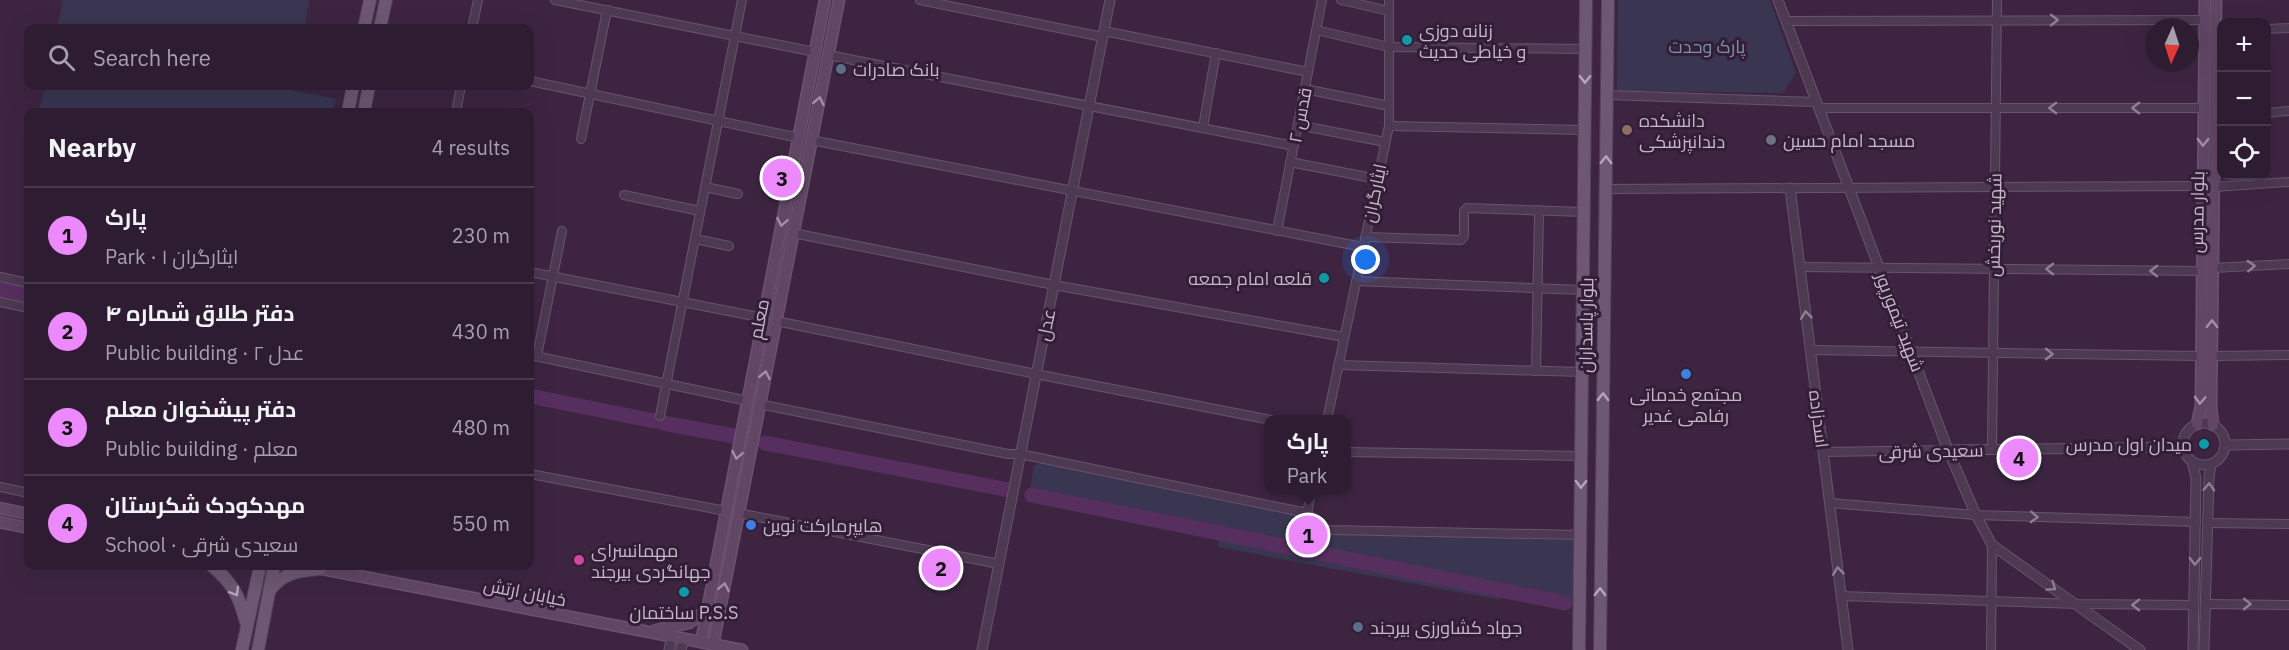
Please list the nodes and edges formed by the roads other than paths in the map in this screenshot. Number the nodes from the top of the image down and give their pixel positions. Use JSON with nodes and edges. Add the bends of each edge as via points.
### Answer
{"nodes":[{"id":1,"x":370,"y":0,"type":"edge"},
{"id":2,"x":386,"y":0,"type":"edge"},
{"id":3,"x":478,"y":0,"type":"edge"},
{"id":4,"x":555,"y":0,"type":"edge"},
{"id":5,"x":742,"y":0,"type":"edge"},
{"id":6,"x":825,"y":0,"type":"edge"},
{"id":7,"x":839,"y":0,"type":"edge"},
{"id":8,"x":920,"y":0,"type":"edge"},
{"id":9,"x":1110,"y":0,"type":"edge"},
{"id":10,"x":1322,"y":0,"type":"edge"},
{"id":11,"x":1341,"y":0,"type":"edge"},
{"id":12,"x":1389,"y":0,"type":"edge"},
{"id":13,"x":1586,"y":0,"type":"edge"},
{"id":14,"x":1608,"y":0,"type":"edge"},
{"id":15,"x":1778,"y":0,"type":"edge"},
{"id":16,"x":1997,"y":0,"type":"edge"},
{"id":17,"x":2205,"y":0,"type":"edge"},
{"id":18,"x":2216,"y":0,"type":"edge"},
{"id":19,"x":607,"y":10,"type":"junction"},
{"id":20,"x":1389,"y":11,"type":"junction"},
{"id":21,"x":2218,"y":18,"type":"edge"},
{"id":22,"x":1997,"y":20,"type":"junction"},
{"id":23,"x":2205,"y":20,"type":"junction"},
{"id":24,"x":1786,"y":21,"type":"junction"},
{"id":25,"x":365,"y":24,"type":"edge"},
{"id":26,"x":381,"y":24,"type":"edge"},
{"id":27,"x":474,"y":24,"type":"edge"},
{"id":28,"x":2289,"y":28,"type":"edge"},
{"id":29,"x":2271,"y":29,"type":"edge"},
{"id":30,"x":1316,"y":30,"type":"junction"},
{"id":31,"x":1103,"y":34,"type":"junction"},
{"id":32,"x":735,"y":36,"type":"junction"},
{"id":33,"x":1389,"y":46,"type":"junction"},
{"id":34,"x":1586,"y":49,"type":"junction"},
{"id":35,"x":815,"y":52,"type":"junction"},
{"id":36,"x":1216,"y":54,"type":"junction"},
{"id":37,"x":828,"y":55,"type":"junction"},
{"id":38,"x":1308,"y":72,"type":"junction"},
{"id":39,"x":534,"y":82,"type":"edge"},
{"id":40,"x":1305,"y":88,"type":"junction"},
{"id":41,"x":352,"y":90,"type":"edge"},
{"id":42,"x":368,"y":90,"type":"edge"},
{"id":43,"x":460,"y":90,"type":"edge"},
{"id":44,"x":590,"y":94,"type":"junction"},
{"id":45,"x":1606,"y":95,"type":"junction"},
{"id":46,"x":1089,"y":105,"type":"junction"},
{"id":47,"x":1817,"y":105,"type":"junction"},
{"id":48,"x":1389,"y":106,"type":"junction"},
{"id":49,"x":349,"y":108,"type":"edge"},
{"id":50,"x":365,"y":108,"type":"edge"},
{"id":51,"x":457,"y":108,"type":"edge"},
{"id":52,"x":1996,"y":108,"type":"junction"},
{"id":53,"x":2204,"y":108,"type":"junction"},
{"id":54,"x":2289,"y":111,"type":"edge"},
{"id":55,"x":2271,"y":113,"type":"edge"},
{"id":56,"x":718,"y":120,"type":"junction"},
{"id":57,"x":2217,"y":123,"type":"edge"},
{"id":58,"x":1298,"y":125,"type":"junction"},
{"id":59,"x":1389,"y":126,"type":"junction"},
{"id":60,"x":1203,"y":127,"type":"junction"},
{"id":61,"x":1585,"y":130,"type":"junction"},
{"id":62,"x":799,"y":138,"type":"junction"},
{"id":63,"x":581,"y":139,"type":"dead end"},
{"id":64,"x":811,"y":140,"type":"junction"},
{"id":65,"x":1385,"y":142,"type":"junction"},
{"id":66,"x":1294,"y":146,"type":"junction"},
{"id":67,"x":1290,"y":162,"type":"junction"},
{"id":68,"x":1377,"y":179,"type":"junction"},
{"id":69,"x":2289,"y":182,"type":"edge"},
{"id":70,"x":2208,"y":186,"type":"junction"},
{"id":71,"x":705,"y":187,"type":"junction"},
{"id":72,"x":1995,"y":187,"type":"junction"},
{"id":73,"x":1790,"y":188,"type":"junction"},
{"id":74,"x":1849,"y":188,"type":"junction"},
{"id":75,"x":1605,"y":189,"type":"junction"},
{"id":76,"x":1072,"y":191,"type":"junction"},
{"id":77,"x":738,"y":194,"type":"dead end"},
{"id":78,"x":624,"y":195,"type":"dead end"},
{"id":79,"x":1539,"y":210,"type":"junction"},
{"id":80,"x":700,"y":212,"type":"junction"},
{"id":81,"x":1584,"y":212,"type":"junction"},
{"id":82,"x":562,"y":231,"type":"dead end"},
{"id":83,"x":1277,"y":231,"type":"junction"},
{"id":84,"x":793,"y":233,"type":"junction"},
{"id":85,"x":1365,"y":237,"type":"junction"},
{"id":86,"x":695,"y":239,"type":"junction"},
{"id":87,"x":729,"y":246,"type":"dead end"},
{"id":88,"x":1363,"y":247,"type":"junction"},
{"id":89,"x":2289,"y":264,"type":"edge"},
{"id":90,"x":1800,"y":267,"type":"junction"},
{"id":91,"x":1880,"y":268,"type":"junction"},
{"id":92,"x":2213,"y":268,"type":"junction"},
{"id":93,"x":1994,"y":269,"type":"junction"},
{"id":94,"x":2202,"y":271,"type":"junction"},
{"id":95,"x":534,"y":273,"type":"edge"},
{"id":96,"x":0,"y":277,"type":"edge"},
{"id":97,"x":553,"y":277,"type":"junction"},
{"id":98,"x":1356,"y":281,"type":"junction"},
{"id":99,"x":24,"y":282,"type":"edge"},
{"id":100,"x":1054,"y":285,"type":"junction"},
{"id":101,"x":1537,"y":288,"type":"junction"},
{"id":102,"x":1583,"y":290,"type":"junction"},
{"id":103,"x":0,"y":302,"type":"edge"},
{"id":104,"x":682,"y":302,"type":"junction"},
{"id":105,"x":24,"y":307,"type":"edge"},
{"id":106,"x":764,"y":318,"type":"junction"},
{"id":107,"x":776,"y":321,"type":"junction"},
{"id":108,"x":1344,"y":337,"type":"junction"},
{"id":109,"x":1810,"y":350,"type":"junction"},
{"id":110,"x":1911,"y":351,"type":"junction"},
{"id":111,"x":534,"y":352,"type":"edge"},
{"id":112,"x":1993,"y":353,"type":"junction"},
{"id":113,"x":2289,"y":355,"type":"edge"},
{"id":114,"x":534,"y":356,"type":"edge"},
{"id":115,"x":2206,"y":356,"type":"junction"},
{"id":116,"x":1338,"y":365,"type":"junction"},
{"id":117,"x":1536,"y":371,"type":"junction"},
{"id":118,"x":1582,"y":372,"type":"junction"},
{"id":119,"x":1036,"y":374,"type":"junction"},
{"id":120,"x":666,"y":383,"type":"junction"},
{"id":121,"x":748,"y":401,"type":"junction"},
{"id":122,"x":759,"y":404,"type":"junction"},
{"id":123,"x":1328,"y":415,"type":"edge"},
{"id":124,"x":660,"y":416,"type":"dead end"},
{"id":125,"x":1264,"y":419,"type":"edge"},
{"id":126,"x":2197,"y":424,"type":"junction"},
{"id":127,"x":2213,"y":424,"type":"junction"},
{"id":128,"x":2289,"y":444,"type":"edge"},
{"id":129,"x":2226,"y":445,"type":"junction"},
{"id":130,"x":2183,"y":447,"type":"junction"},
{"id":131,"x":1948,"y":450,"type":"junction"},
{"id":132,"x":1992,"y":450,"type":"junction"},
{"id":133,"x":1351,"y":452,"type":"edge"},
{"id":134,"x":1823,"y":452,"type":"junction"},
{"id":135,"x":1020,"y":454,"type":"junction"},
{"id":136,"x":1581,"y":456,"type":"junction"},
{"id":137,"x":2192,"y":462,"type":"junction"},
{"id":138,"x":2211,"y":464,"type":"junction"},
{"id":139,"x":534,"y":475,"type":"edge"},
{"id":140,"x":0,"y":487,"type":"edge"},
{"id":141,"x":24,"y":492,"type":"edge"},
{"id":142,"x":1311,"y":493,"type":"edge"},
{"id":143,"x":1830,"y":503,"type":"junction"},
{"id":144,"x":0,"y":508,"type":"edge"},
{"id":145,"x":726,"y":511,"type":"junction"},
{"id":146,"x":24,"y":513,"type":"edge"},
{"id":147,"x":738,"y":513,"type":"junction"},
{"id":148,"x":1307,"y":513,"type":"junction"},
{"id":149,"x":1976,"y":515,"type":"junction"},
{"id":150,"x":0,"y":522,"type":"edge"},
{"id":151,"x":2196,"y":522,"type":"junction"},
{"id":152,"x":2208,"y":523,"type":"junction"},
{"id":153,"x":2289,"y":524,"type":"edge"},
{"id":154,"x":24,"y":527,"type":"edge"},
{"id":155,"x":1581,"y":536,"type":"junction"},
{"id":156,"x":1992,"y":545,"type":"junction"},
{"id":157,"x":999,"y":564,"type":"junction"},
{"id":158,"x":217,"y":570,"type":"edge"},
{"id":159,"x":259,"y":570,"type":"edge"},
{"id":160,"x":273,"y":570,"type":"edge"},
{"id":161,"x":301,"y":570,"type":"edge"},
{"id":162,"x":333,"y":570,"type":"edge"},
{"id":163,"x":268,"y":593,"type":"junction"},
{"id":164,"x":1841,"y":596,"type":"junction"},
{"id":165,"x":1992,"y":601,"type":"junction"},
{"id":166,"x":2077,"y":604,"type":"junction"},
{"id":167,"x":2205,"y":604,"type":"junction"},
{"id":168,"x":2194,"y":605,"type":"junction"},
{"id":169,"x":2289,"y":605,"type":"edge"},
{"id":170,"x":707,"y":609,"type":"junction"},
{"id":171,"x":247,"y":625,"type":"junction"},
{"id":172,"x":645,"y":632,"type":"junction"},
{"id":173,"x":672,"y":637,"type":"junction"},
{"id":174,"x":701,"y":642,"type":"junction"},
{"id":175,"x":683,"y":644,"type":"edge"},
{"id":176,"x":714,"y":645,"type":"junction"},
{"id":177,"x":242,"y":650,"type":"edge"},
{"id":178,"x":258,"y":650,"type":"edge"},
{"id":179,"x":669,"y":650,"type":"edge"},
{"id":180,"x":741,"y":650,"type":"edge"},
{"id":181,"x":982,"y":650,"type":"edge"},
{"id":182,"x":1580,"y":650,"type":"edge"},
{"id":183,"x":1600,"y":650,"type":"edge"},
{"id":184,"x":1848,"y":650,"type":"edge"},
{"id":185,"x":1991,"y":650,"type":"edge"},
{"id":186,"x":2140,"y":650,"type":"edge"},
{"id":187,"x":2193,"y":650,"type":"edge"},
{"id":188,"x":2204,"y":650,"type":"edge"}],
"edges":[{"from":1,"to":25,"type":"main road"},
{"from":2,"to":26,"type":"main road"},
{"from":3,"to":27,"type":"street"},
{"from":4,"to":19,"type":"street"},
{"from":5,"to":32,"type":"street"},
{"from":6,"to":35,"type":"main road","name":"معلم"},
{"from":7,"to":37,"type":"main road","name":"معلم"},
{"from":8,"to":31,"type":"street"},
{"from":9,"to":31,"type":"street","name":"عدل"},
{"from":10,"to":30,"type":"street","name":"قدس ۲"},
{"from":11,"to":20,"type":"street"},
{"from":12,"to":20,"type":"street","name":"ایثارگران"},
{"from":13,"to":34,"type":"main road","name":"بلوار پاسداران"},
{"from":14,"to":45,"type":"main road","name":"بلوار پاسداران"},
{"from":15,"to":24,"type":"street","name":"شهید تیمورپور"},
{"from":16,"to":22,"type":"street","name":"شهید نوربخش"},
{"from":17,"to":23,"type":"main road","name":"بلوار مدرس"},
{"from":18,"to":21,"type":"main road","name":"بلوار مدرس"},
{"from":19,"to":32,"type":"street"},
{"from":19,"to":44,"type":"street"},
{"from":20,"to":33,"type":"street","name":"ایثارگران"},
{"from":22,"to":23,"type":"street","one_way":true},
{"from":22,"to":24,"type":"street"},
{"from":22,"to":52,"type":"street","name":"شهید نوربخش"},
{"from":23,"to":53,"type":"main road","name":"بلوار مدرس"},
{"from":24,"to":47,"type":"street","name":"شهید تیمورپور"},
{"from":28,"to":29,"type":"street"},
{"from":30,"to":33,"type":"street"},
{"from":30,"to":38,"type":"street","name":"قدس ۲"},
{"from":31,"to":36,"type":"street"},
{"from":31,"to":46,"type":"street","name":"عدل"},
{"from":32,"to":35,"type":"street"},
{"from":32,"to":56,"type":"street"},
{"from":33,"to":34,"type":"street"},
{"from":33,"to":48,"type":"street","name":"ایثارگران"},
{"from":34,"to":61,"type":"main road","name":"بلوار پاسداران","one_way":true},
{"from":35,"to":62,"type":"main road","name":"معلم"},
{"from":36,"to":38,"type":"street"},
{"from":36,"to":60,"type":"street"},
{"from":37,"to":46,"type":"street"},
{"from":64,"to":37,"type":"main road","name":"معلم","one_way":true},
{"from":38,"to":40,"type":"street","name":"قدس ۲"},
{"from":39,"to":44,"type":"street"},
{"from":40,"to":48,"type":"street"},
{"from":40,"to":58,"type":"street","name":"قدس ۲"},
{"from":41,"to":49,"type":"main road"},
{"from":42,"to":50,"type":"main road"},
{"from":43,"to":51,"type":"street"},
{"from":44,"to":56,"type":"street"},
{"from":44,"to":63,"type":"street"},
{"from":45,"to":47,"type":"street"},
{"from":75,"to":45,"type":"main road","name":"بلوار پاسداران","one_way":true},
{"from":46,"to":60,"type":"street"},
{"from":46,"to":76,"type":"street","name":"عدل"},
{"from":47,"to":52,"type":"street"},
{"from":47,"to":74,"type":"street","name":"شهید تیمورپور"},
{"from":48,"to":59,"type":"street","name":"ایثارگران"},
{"from":53,"to":52,"type":"street","one_way":true},
{"from":52,"to":72,"type":"street","name":"شهید نوربخش"},
{"from":53,"to":70,"type":"main road","name":"بلوار مدرس","one_way":true},
{"from":54,"to":55,"type":"street"},
{"from":56,"to":62,"type":"street"},
{"from":56,"to":71,"type":"street"},
{"from":57,"to":70,"type":"main road","name":"بلوار مدرس"},
{"from":58,"to":65,"type":"street"},
{"from":58,"to":66,"type":"street","name":"قدس ۲"},
{"from":59,"to":61,"type":"street"},
{"from":59,"to":65,"type":"street","name":"ایثارگران"},
{"from":60,"to":66,"type":"street"},
{"from":61,"to":81,"type":"main road","name":"بلوار پاسداران"},
{"from":62,"to":106,"type":"main road","name":"معلم","one_way":true},
{"from":64,"to":76,"type":"street"},
{"from":64,"to":84,"type":"main road","name":"معلم"},
{"from":65,"to":68,"type":"street","name":"ایثارگران"},
{"from":66,"to":67,"type":"street","name":"قدس ۲"},
{"from":67,"to":68,"type":"street"},
{"from":67,"to":83,"type":"street","name":"قدس ۲"},
{"from":68,"to":85,"type":"street","name":"ایثارگران"},
{"from":69,"to":70,"type":"street"},
{"from":70,"to":72,"type":"street"},
{"from":70,"to":92,"type":"main road","name":"بلوار مدرس"},
{"from":70,"to":94,"type":"main road","name":"بلوار مدرس"},
{"from":71,"to":77,"type":"street"},
{"from":71,"to":80,"type":"street"},
{"from":72,"to":74,"type":"street"},
{"from":72,"to":93,"type":"street","name":"شهید نوربخش"},
{"from":73,"to":74,"type":"street"},
{"from":73,"to":75,"type":"street"},
{"from":73,"to":90,"type":"street","name":"اسدزاده"},
{"from":74,"to":91,"type":"street","name":"شهید تیمورپور"},
{"from":183,"to":75,"type":"main road","name":"بلوار پاسداران","one_way":true},
{"from":76,"to":83,"type":"street"},
{"from":76,"to":100,"type":"street","name":"عدل"},
{"from":78,"to":80,"type":"street"},
{"from":79,"to":81,"type":"street"},
{"from":79,"to":85,"type":"street","via":[[1465,208],[1461,240]]},
{"from":79,"to":101,"type":"street"},
{"from":80,"to":86,"type":"street"},
{"from":81,"to":102,"type":"main road","name":"بلوار پاسداران"},
{"from":82,"to":97,"type":"street"},
{"from":83,"to":88,"type":"street"},
{"from":84,"to":100,"type":"street"},
{"from":84,"to":107,"type":"main road","name":"معلم"},
{"from":85,"to":88,"type":"street","name":"ایثارگران"},
{"from":86,"to":87,"type":"street"},
{"from":86,"to":104,"type":"street"},
{"from":88,"to":98,"type":"street","name":"ایثارگران"},
{"from":92,"to":89,"type":"street","one_way":true},
{"from":90,"to":91,"type":"street"},
{"from":109,"to":90,"type":"street","name":"اسدزاده","one_way":true},
{"from":91,"to":93,"type":"street"},
{"from":91,"to":110,"type":"street","name":"شهید تیمورپور"},
{"from":115,"to":92,"type":"main road","name":"بلوار مدرس","one_way":true},
{"from":94,"to":93,"type":"street","one_way":true},
{"from":93,"to":112,"type":"street","name":"شهید نوربخش"},
{"from":94,"to":115,"type":"main road","name":"بلوار مدرس"},
{"from":95,"to":97,"type":"street"},
{"from":96,"to":99,"type":"street"},
{"from":97,"to":104,"type":"street"},
{"from":97,"to":111,"type":"street"},
{"from":98,"to":101,"type":"street"},
{"from":98,"to":108,"type":"street","name":"ایثارگران"},
{"from":100,"to":108,"type":"street"},
{"from":100,"to":119,"type":"street","name":"عدل"},
{"from":101,"to":102,"type":"street"},
{"from":101,"to":117,"type":"street"},
{"from":102,"to":118,"type":"main road","name":"بلوار پاسداران"},
{"from":103,"to":105,"type":"street"},
{"from":104,"to":106,"type":"street"},
{"from":104,"to":120,"type":"street"},
{"from":106,"to":121,"type":"main road","name":"معلم"},
{"from":107,"to":119,"type":"street"},
{"from":122,"to":107,"type":"main road","name":"معلم","one_way":true},
{"from":108,"to":116,"type":"street","name":"ایثارگران"},
{"from":109,"to":110,"type":"street"},
{"from":109,"to":134,"type":"street","name":"اسدزاده"},
{"from":110,"to":112,"type":"street"},
{"from":110,"to":131,"type":"street","name":"شهید تیمورپور"},
{"from":112,"to":115,"type":"street","one_way":true},
{"from":112,"to":132,"type":"street","name":"شهید نوربخش"},
{"from":113,"to":115,"type":"street"},
{"from":114,"to":120,"type":"street"},
{"from":115,"to":126,"type":"main road","name":"بلوار مدرس","one_way":true},
{"from":115,"to":127,"type":"main road","name":"بلوار مدرس"},
{"from":116,"to":117,"type":"street"},
{"from":116,"to":123,"type":"street","name":"ایثارگران"},
{"from":117,"to":118,"type":"street"},
{"from":118,"to":136,"type":"main road","name":"بلوار پاسداران"},
{"from":119,"to":125,"type":"street"},
{"from":119,"to":135,"type":"street","name":"عدل"},
{"from":120,"to":121,"type":"street"},
{"from":120,"to":124,"type":"street"},
{"from":121,"to":145,"type":"main road","name":"معلم","one_way":true},
{"from":122,"to":135,"type":"street"},
{"from":122,"to":147,"type":"main road","name":"معلم"},
{"from":126,"to":127,"type":"street"},
{"from":126,"to":130,"type":"street","via":[[2186,433]]},
{"from":127,"to":129,"type":"street","via":[[2223,433]]},
{"from":128,"to":129,"type":"street"},
{"from":129,"to":138,"type":"street","via":[[2222,457]]},
{"from":130,"to":132,"type":"street","name":"سعیدی شرقی"},
{"from":130,"to":137,"type":"street"},
{"from":131,"to":132,"type":"street","name":"سعیدی شرقی"},
{"from":131,"to":134,"type":"street","name":"سعیدی شرقی"},
{"from":131,"to":149,"type":"street","name":"شهید تیمورپور"},
{"from":133,"to":136,"type":"street"},
{"from":134,"to":143,"type":"street","name":"اسدزاده"},
{"from":135,"to":148,"type":"street"},
{"from":135,"to":157,"type":"street","name":"عدل"},
{"from":136,"to":155,"type":"main road","name":"بلوار پاسداران","one_way":true},
{"from":137,"to":138,"type":"street"},
{"from":137,"to":151,"type":"street"},
{"from":152,"to":138,"type":"street","one_way":true},
{"from":139,"to":145,"type":"street"},
{"from":140,"to":141,"type":"street"},
{"from":142,"to":148,"type":"street"},
{"from":143,"to":149,"type":"street"},
{"from":164,"to":143,"type":"street","name":"اسدزاده","one_way":true},
{"from":144,"to":146,"type":"main road"},
{"from":145,"to":170,"type":"main road","name":"معلم"},
{"from":147,"to":157,"type":"street"},
{"from":176,"to":147,"type":"main road","name":"معلم","one_way":true},
{"from":148,"to":155,"type":"street","via":[[1330,530]]},
{"from":149,"to":151,"type":"street","one_way":true},
{"from":149,"to":156,"type":"street","name":"شهید تیمورپور"},
{"from":150,"to":154,"type":"main road"},
{"from":151,"to":168,"type":"street","one_way":true},
{"from":152,"to":153,"type":"street"},
{"from":152,"to":167,"type":"street"},
{"from":155,"to":182,"type":"main road","name":"بلوار پاسداران"},
{"from":156,"to":165,"type":"street"},
{"from":156,"to":166,"type":"street","name":"شهید تیمورپور","one_way":true},
{"from":157,"to":181,"type":"street","name":"عدل"},
{"from":158,"to":171,"type":"main road","one_way":true,"via":[[240,597]]},
{"from":159,"to":171,"type":"main road"},
{"from":160,"to":163,"type":"main road"},
{"from":161,"to":163,"type":"main road","via":[[284,576]]},
{"from":162,"to":172,"type":"main road","name":"خیابان ارتش"},
{"from":163,"to":178,"type":"main road"},
{"from":164,"to":165,"type":"street"},
{"from":164,"to":184,"type":"street","name":"اسدزاده"},
{"from":165,"to":166,"type":"street"},
{"from":165,"to":185,"type":"street"},
{"from":168,"to":166,"type":"street","one_way":true},
{"from":166,"to":186,"type":"street","name":"شهید تیمورپور"},
{"from":167,"to":169,"type":"street","one_way":true},
{"from":167,"to":188,"type":"street"},
{"from":168,"to":187,"type":"street"},
{"from":170,"to":172,"type":"main road","via":[[689,623]]},
{"from":170,"to":174,"type":"main road","name":"معلم"},
{"from":171,"to":177,"type":"main road"},
{"from":172,"to":173,"type":"main road","name":"خیابان ارتش"},
{"from":173,"to":175,"type":"main road","name":"خیابان ارتش"},
{"from":173,"to":179,"type":"street"},
{"from":174,"to":175,"type":"main road","name":"خیابان ارتش"},
{"from":174,"to":176,"type":"main road","name":"خیابان ارتش"},
{"from":176,"to":180,"type":"main road","name":"خیابان ارتش"}]}
